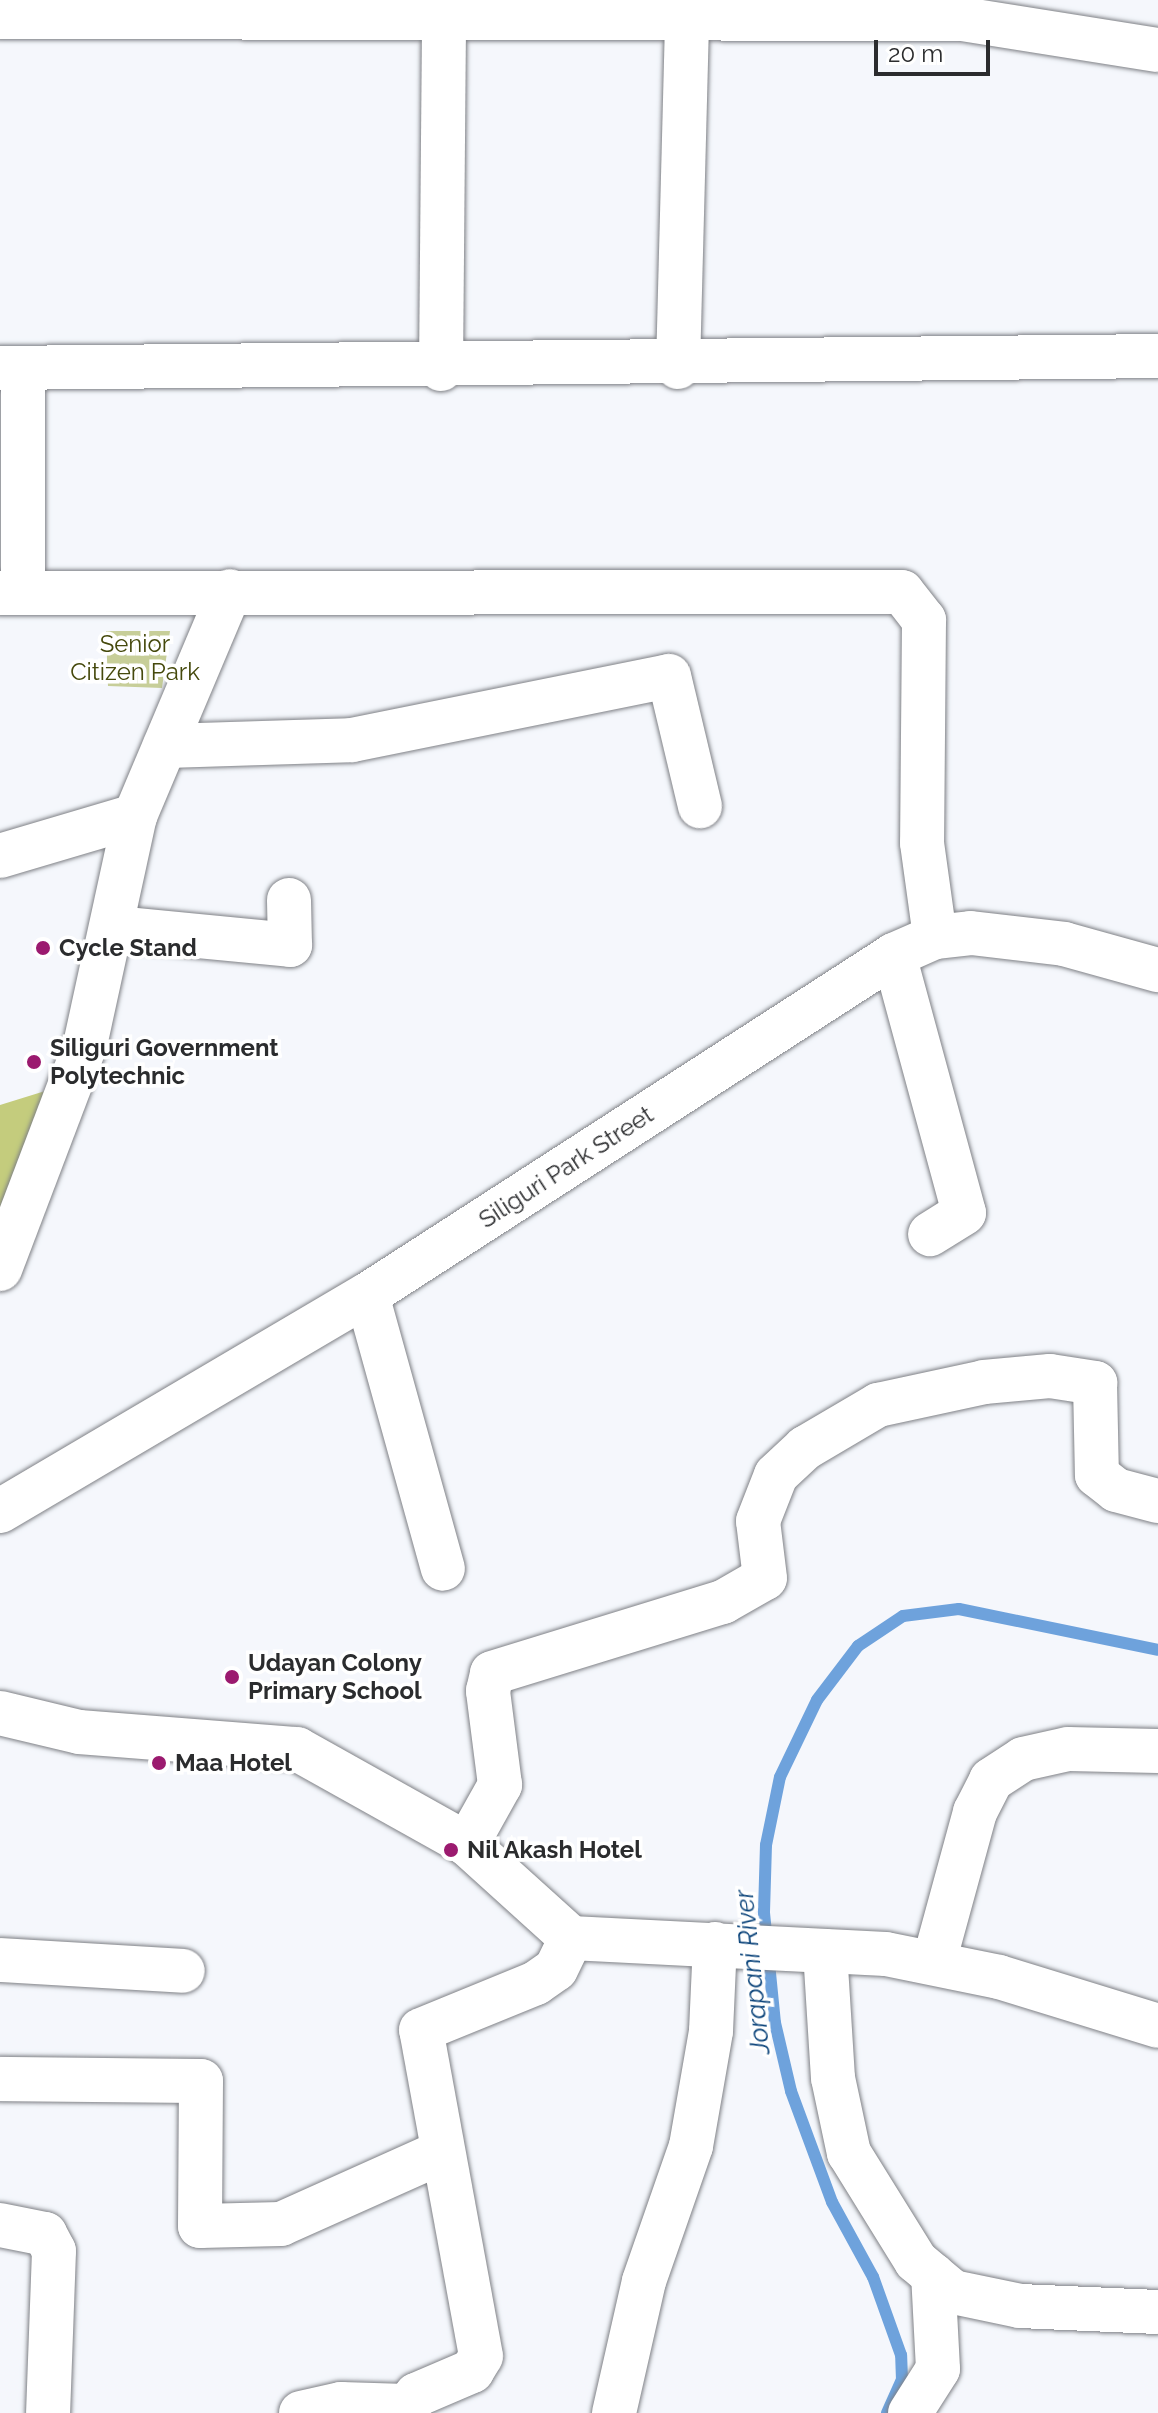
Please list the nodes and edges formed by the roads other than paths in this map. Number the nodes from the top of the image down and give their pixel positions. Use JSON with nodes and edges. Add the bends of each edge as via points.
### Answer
{"nodes":[{"id":1,"x":352,"y":8,"type":"edge"},
{"id":2,"x":962,"y":10,"type":"edge"},
{"id":3,"x":18,"y":11,"type":"edge"},
{"id":4,"x":687,"y":14,"type":"junction"},
{"id":5,"x":444,"y":18,"type":"junction"},
{"id":6,"x":1158,"y":50,"type":"edge"},
{"id":7,"x":1158,"y":356,"type":"edge"},
{"id":8,"x":678,"y":367,"type":"junction"},
{"id":9,"x":12,"y":368,"type":"edge"},
{"id":10,"x":441,"y":369,"type":"junction"},
{"id":11,"x":230,"y":591,"type":"junction"},
{"id":12,"x":12,"y":593,"type":"edge"},
{"id":13,"x":165,"y":746,"type":"junction"},
{"id":14,"x":700,"y":806,"type":"dead end"},
{"id":15,"x":135,"y":816,"type":"junction"},
{"id":16,"x":0,"y":856,"type":"edge"},
{"id":17,"x":289,"y":900,"type":"dead end"},
{"id":18,"x":115,"y":928,"type":"junction"},
{"id":19,"x":935,"y":937,"type":"junction"},
{"id":20,"x":894,"y":955,"type":"junction"},
{"id":21,"x":1158,"y":970,"type":"edge"},
{"id":22,"x":930,"y":1234,"type":"dead end"},
{"id":23,"x":0,"y":1269,"type":"edge"},
{"id":24,"x":367,"y":1295,"type":"junction"},
{"id":25,"x":1158,"y":1501,"type":"edge"},
{"id":26,"x":0,"y":1511,"type":"edge"},
{"id":27,"x":443,"y":1569,"type":"dead end"},
{"id":28,"x":0,"y":1713,"type":"edge"},
{"id":29,"x":1158,"y":1751,"type":"edge"},
{"id":30,"x":467,"y":1844,"type":"junction"},
{"id":31,"x":571,"y":1938,"type":"junction"},
{"id":32,"x":721,"y":1944,"type":"junction"},
{"id":33,"x":820,"y":1950,"type":"junction"},
{"id":34,"x":0,"y":1960,"type":"edge"},
{"id":35,"x":934,"y":1962,"type":"junction"},
{"id":36,"x":183,"y":1971,"type":"dead end"},
{"id":37,"x":1158,"y":2026,"type":"edge"},
{"id":38,"x":0,"y":2079,"type":"edge"},
{"id":39,"x":440,"y":2153,"type":"junction"},
{"id":40,"x":0,"y":2225,"type":"edge"},
{"id":41,"x":933,"y":2275,"type":"junction"},
{"id":42,"x":1158,"y":2312,"type":"edge"},
{"id":43,"x":405,"y":2409,"type":"edge"},
{"id":44,"x":48,"y":2413,"type":"edge"},
{"id":45,"x":301,"y":2413,"type":"edge"},
{"id":46,"x":614,"y":2413,"type":"edge"},
{"id":47,"x":910,"y":2413,"type":"edge"}],
"edges":[{"from":1,"to":3,"type":"street"},
{"from":1,"to":5,"type":"street"},
{"from":2,"to":4,"type":"street"},
{"from":2,"to":6,"type":"street"},
{"from":4,"to":5,"type":"street"},
{"from":4,"to":8,"type":"street"},
{"from":5,"to":10,"type":"street"},
{"from":7,"to":8,"type":"street"},
{"from":8,"to":10,"type":"street"},
{"from":9,"to":10,"type":"street"},
{"from":9,"to":12,"type":"street"},
{"from":11,"to":12,"type":"street"},
{"from":11,"to":13,"type":"street"},
{"from":11,"to":19,"type":"street","via":[[902,592],[924,620],[922,843]]},
{"from":13,"to":14,"type":"street","via":[[352,740],[669,676]]},
{"from":13,"to":15,"type":"street"},
{"from":15,"to":16,"type":"street"},
{"from":15,"to":18,"type":"street"},
{"from":17,"to":18,"type":"street","via":[[290,945]]},
{"from":18,"to":23,"type":"street","via":[[85,1045]]},
{"from":19,"to":20,"type":"street","name":"Siliguri Park Street"},
{"from":19,"to":21,"type":"street","name":"Siliguri Park Street","via":[[1019,936]]},
{"from":20,"to":22,"type":"street","via":[[964,1213]]},
{"from":20,"to":24,"type":"street","name":"Siliguri Park Street"},
{"from":24,"to":26,"type":"street","name":"Siliguri Park Street"},
{"from":24,"to":27,"type":"street"},
{"from":25,"to":30,"type":"street","via":[[1116,1490],[1097,1475],[1095,1383],[1050,1376],[984,1382],[878,1405],[805,1448],[776,1475],[758,1521],[765,1578],[723,1602],[492,1673],[488,1691],[500,1785]]},
{"from":28,"to":30,"type":"street","via":[[79,1732],[297,1749]]},
{"from":29,"to":35,"type":"street","via":[[1068,1749],[1023,1759],[991,1780],[975,1812]]},
{"from":30,"to":31,"type":"street"},
{"from":31,"to":32,"type":"street"},
{"from":31,"to":39,"type":"street","via":[[556,1969],[536,1983],[421,2030]]},
{"from":32,"to":33,"type":"street"},
{"from":32,"to":46,"type":"street","via":[[691,2146],[644,2281]]},
{"from":33,"to":35,"type":"street"},
{"from":33,"to":41,"type":"street","via":[[833,2078],[849,2153],[888,2222]]},
{"from":34,"to":36,"type":"street"},
{"from":35,"to":37,"type":"street"},
{"from":38,"to":39,"type":"street","via":[[201,2081],[200,2226],[281,2224]]},
{"from":39,"to":43,"type":"street","via":[[481,2356],[472,2371]]},
{"from":40,"to":44,"type":"street","via":[[45,2234],[54,2251]]},
{"from":41,"to":42,"type":"street","via":[[953,2292],[1020,2306]]},
{"from":41,"to":47,"type":"street","via":[[938,2369]]},
{"from":43,"to":45,"type":"street","via":[[341,2404]]}]}
